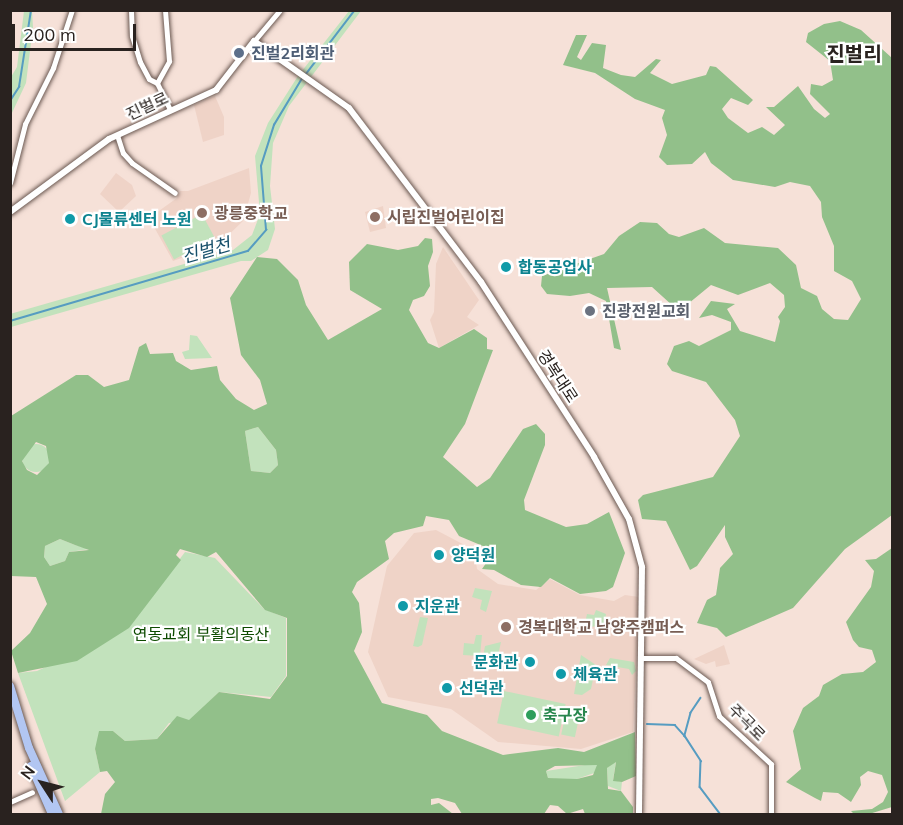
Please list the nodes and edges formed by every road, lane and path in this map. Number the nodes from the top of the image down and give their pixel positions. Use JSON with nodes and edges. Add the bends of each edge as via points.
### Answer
{"nodes":[{"id":1,"x":72,"y":10,"type":"edge"},
{"id":2,"x":132,"y":10,"type":"edge"},
{"id":3,"x":165,"y":10,"type":"edge"},
{"id":4,"x":280,"y":10,"type":"edge"},
{"id":5,"x":254,"y":41,"type":"junction"},
{"id":6,"x":157,"y":83,"type":"junction"},
{"id":7,"x":170,"y":110,"type":"junction"},
{"id":8,"x":117,"y":135,"type":"junction"},
{"id":9,"x":10,"y":183,"type":"edge"},
{"id":10,"x":175,"y":193,"type":"dead end"},
{"id":11,"x":10,"y":212,"type":"edge"},
{"id":12,"x":641,"y":658,"type":"junction"},
{"id":13,"x":10,"y":686,"type":"edge"},
{"id":14,"x":10,"y":706,"type":"edge"},
{"id":15,"x":32,"y":792,"type":"dead end"},
{"id":16,"x":10,"y":802,"type":"edge"},
{"id":17,"x":52,"y":814,"type":"edge"},
{"id":18,"x":58,"y":814,"type":"edge"},
{"id":19,"x":639,"y":814,"type":"edge"},
{"id":20,"x":771,"y":814,"type":"edge"}],
"edges":[{"from":1,"to":9,"type":"street","via":[[53,68],[25,124]]},
{"from":2,"to":6,"type":"street","via":[[132,36],[140,62],[149,79]]},
{"from":3,"to":6,"type":"street","via":[[169,61]]},
{"from":4,"to":5,"type":"street","name":"진벌로"},
{"from":5,"to":7,"type":"street","name":"진벌로","via":[[221,87]]},
{"from":5,"to":12,"type":"street","name":"경복대로","via":[[314,82],[358,119],[470,266],[624,509],[642,567]]},
{"from":6,"to":7,"type":"street"},
{"from":7,"to":8,"type":"street","name":"진벌로"},
{"from":8,"to":10,"type":"street","via":[[123,153],[132,163]]},
{"from":8,"to":11,"type":"street","name":"진벌로"},
{"from":12,"to":19,"type":"street","name":"경복대로"},
{"from":12,"to":20,"type":"street","name":"주곡로","via":[[676,658],[708,682],[719,716],[771,764]]},
{"from":13,"to":18,"type":"highway","via":[[29,748]]},
{"from":14,"to":17,"type":"highway"},
{"from":15,"to":16,"type":"street"}]}
